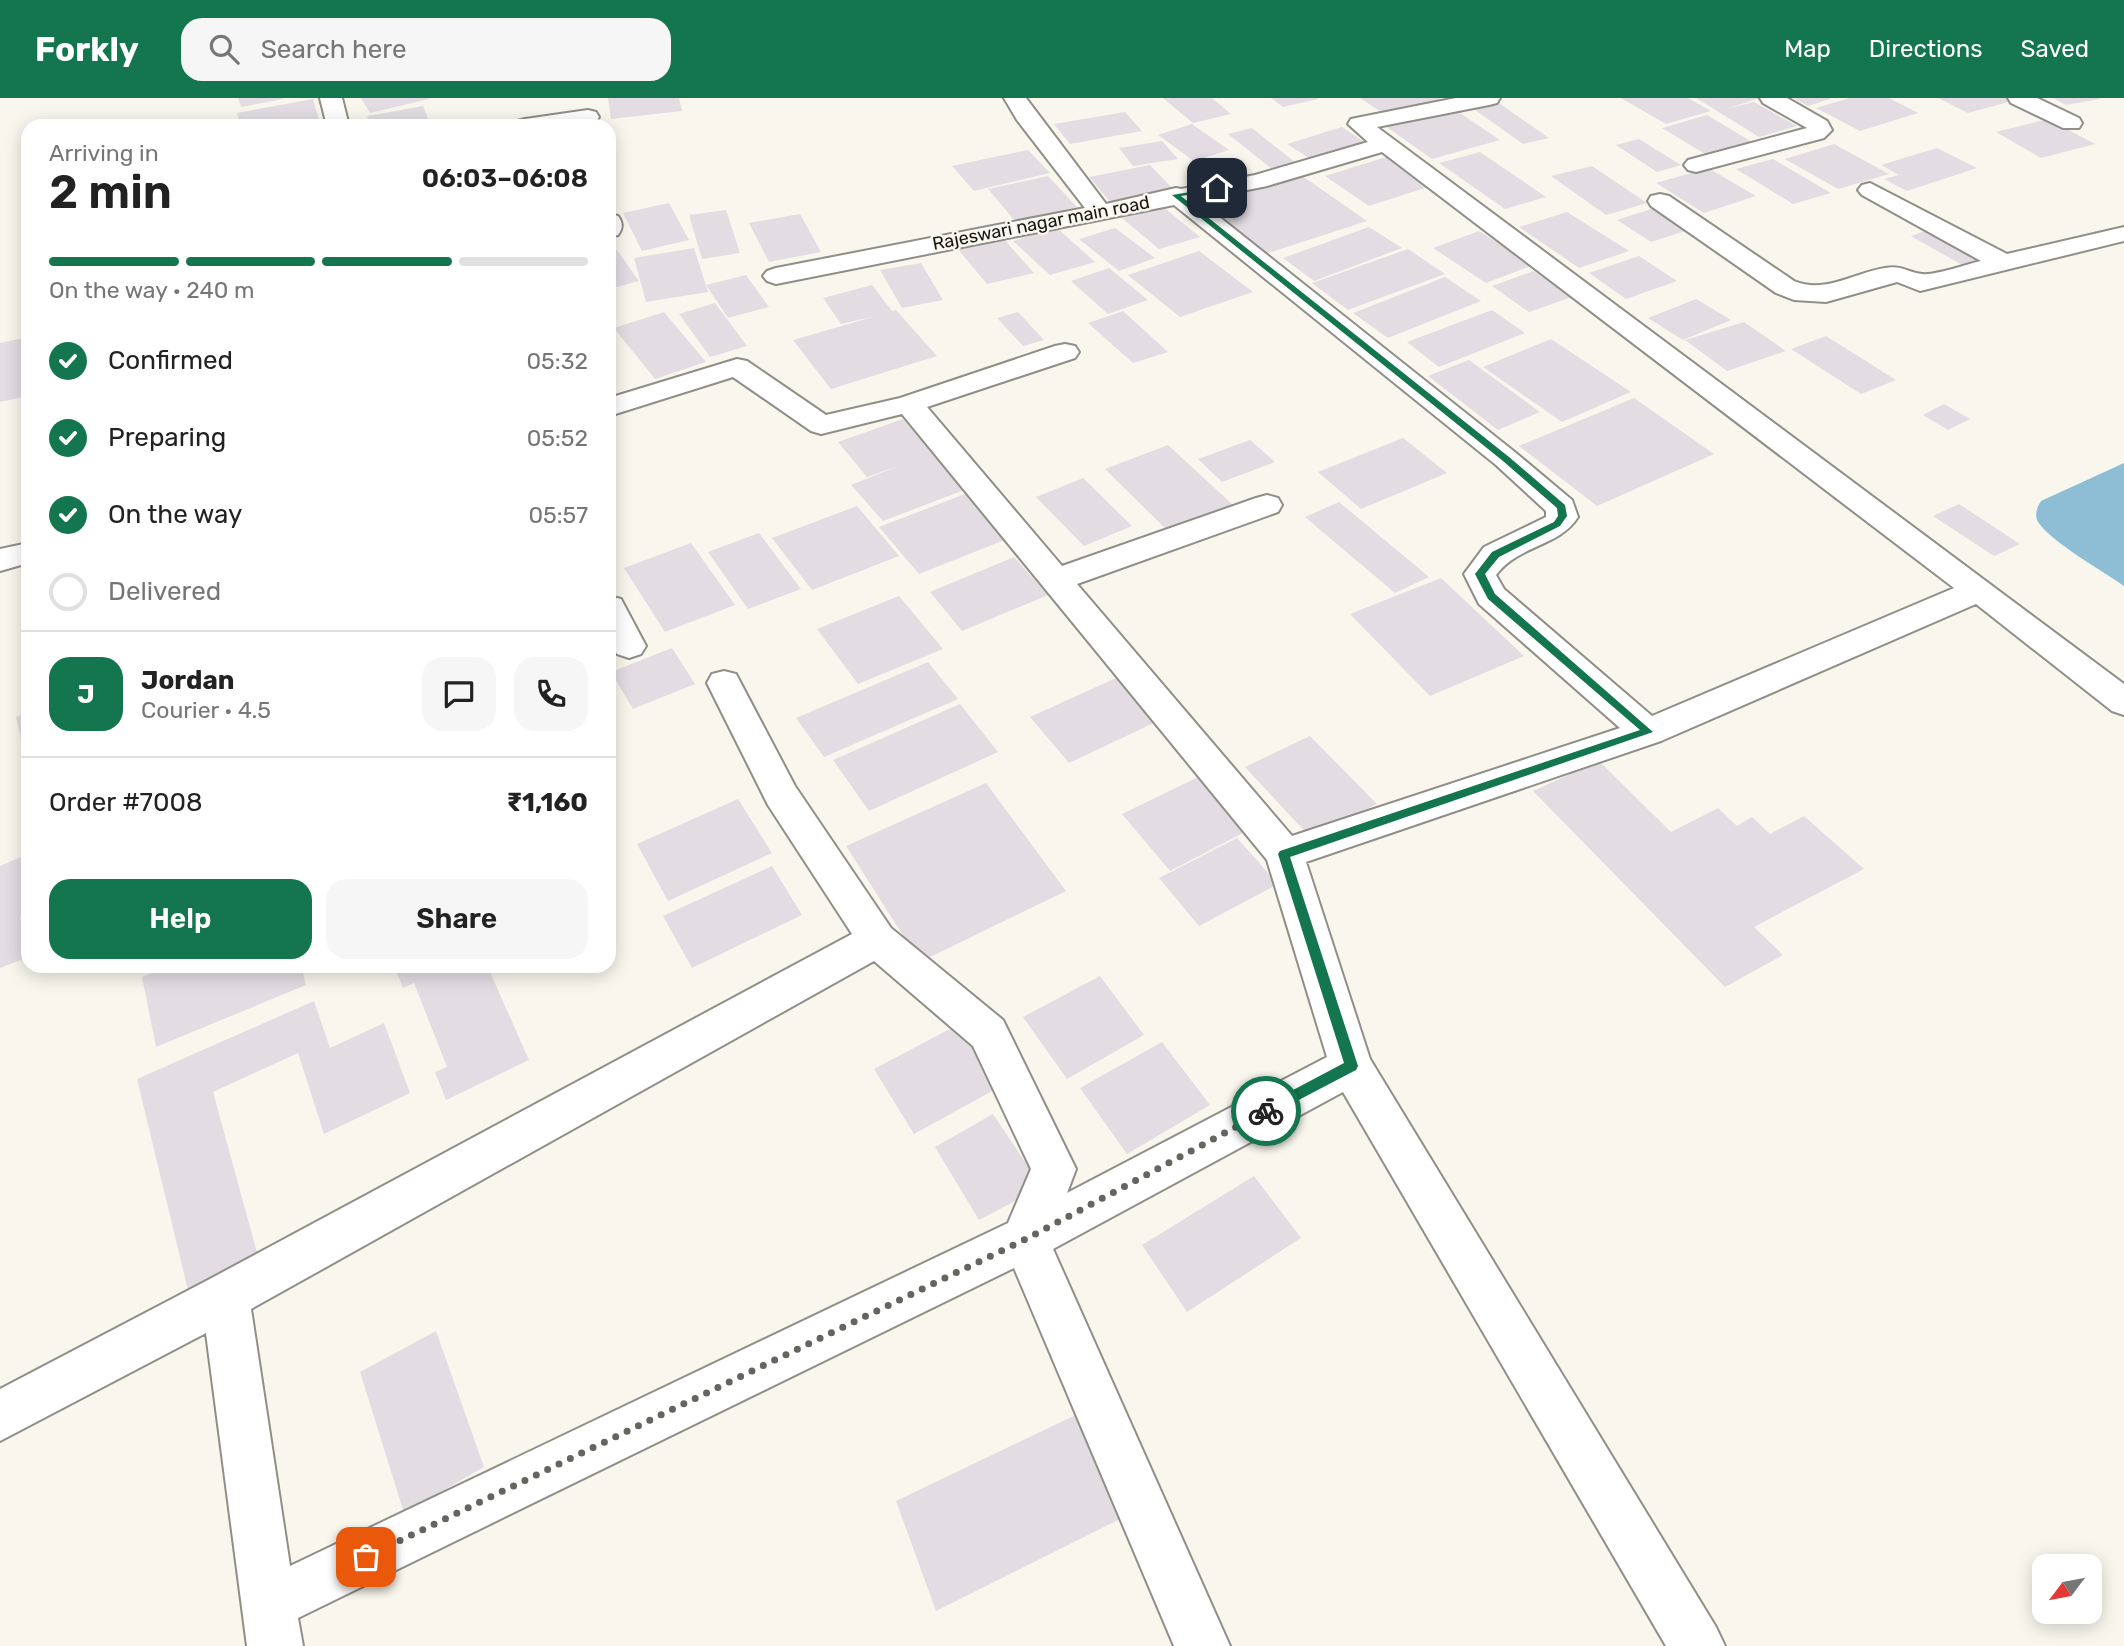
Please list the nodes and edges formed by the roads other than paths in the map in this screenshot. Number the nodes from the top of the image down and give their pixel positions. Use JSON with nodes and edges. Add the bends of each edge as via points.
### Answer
{"nodes":[{"id":1,"x":331,"y":98,"type":"edge"},
{"id":2,"x":1015,"y":98,"type":"edge"},
{"id":3,"x":1489,"y":98,"type":"edge"},
{"id":4,"x":1771,"y":98,"type":"edge"},
{"id":5,"x":2020,"y":98,"type":"edge"},
{"id":6,"x":587,"y":114,"type":"edge"},
{"id":7,"x":336,"y":119,"type":"edge"},
{"id":8,"x":561,"y":119,"type":"edge"},
{"id":9,"x":2071,"y":123,"type":"dead end"},
{"id":10,"x":1386,"y":144,"type":"junction"},
{"id":11,"x":1696,"y":165,"type":"dead end"},
{"id":12,"x":1870,"y":190,"type":"dead end"},
{"id":13,"x":1175,"y":195,"type":"junction"},
{"id":14,"x":1660,"y":201,"type":"dead end"},
{"id":15,"x":1101,"y":213,"type":"junction"},
{"id":16,"x":2124,"y":234,"type":"edge"},
{"id":17,"x":2004,"y":263,"type":"junction"},
{"id":18,"x":776,"y":275,"type":"dead end"},
{"id":19,"x":1065,"y":352,"type":"dead end"},
{"id":20,"x":909,"y":404,"type":"junction"},
{"id":21,"x":616,"y":405,"type":"edge"},
{"id":22,"x":1267,"y":505,"type":"dead end"},
{"id":23,"x":21,"y":555,"type":"edge"},
{"id":24,"x":0,"y":560,"type":"edge"},
{"id":25,"x":1055,"y":580,"type":"junction"},
{"id":26,"x":1979,"y":590,"type":"junction"},
{"id":27,"x":616,"y":621,"type":"edge"},
{"id":28,"x":629,"y":646,"type":"dead end"},
{"id":29,"x":724,"y":683,"type":"dead end"},
{"id":30,"x":2124,"y":702,"type":"edge"},
{"id":31,"x":1648,"y":732,"type":"junction"},
{"id":32,"x":1284,"y":854,"type":"junction"},
{"id":33,"x":877,"y":940,"type":"junction"},
{"id":34,"x":1351,"y":1066,"type":"junction"},
{"id":35,"x":1026,"y":1239,"type":"junction"},
{"id":36,"x":225,"y":1297,"type":"junction"},
{"id":37,"x":0,"y":1416,"type":"edge"},
{"id":38,"x":272,"y":1625,"type":"edge"},
{"id":39,"x":1202,"y":1646,"type":"edge"},
{"id":40,"x":1697,"y":1646,"type":"edge"}],
"edges":[{"from":1,"to":7,"type":"street"},
{"from":2,"to":15,"type":"street"},
{"from":3,"to":10,"type":"street","via":[[1359,124]]},
{"from":4,"to":11,"type":"street","via":[[1821,130]]},
{"from":5,"to":9,"type":"street"},
{"from":6,"to":8,"type":"street"},
{"from":10,"to":13,"type":"street","name":"Rajeswari nagar main road","via":[[1259,181]]},
{"from":10,"to":26,"type":"street"},
{"from":12,"to":17,"type":"street"},
{"from":13,"to":15,"type":"street","name":"Rajeswari nagar main road"},
{"from":13,"to":31,"type":"street","via":[[1562,507],[1563,516],[1547,530],[1495,555],[1480,574],[1491,596]]},
{"from":14,"to":17,"type":"street","via":[[1785,287],[1803,294],[1826,294],[1900,274],[1920,283]]},
{"from":15,"to":18,"type":"street","name":"Rajeswari nagar main road"},
{"from":16,"to":17,"type":"street"},
{"from":19,"to":20,"type":"street"},
{"from":20,"to":21,"type":"street","via":[[821,425],[737,367]]},
{"from":20,"to":25,"type":"street"},
{"from":22,"to":25,"type":"street"},
{"from":23,"to":24,"type":"street"},
{"from":25,"to":32,"type":"street"},
{"from":26,"to":30,"type":"street"},
{"from":26,"to":31,"type":"street"},
{"from":27,"to":28,"type":"street"},
{"from":29,"to":33,"type":"street","via":[[781,795]]},
{"from":31,"to":32,"type":"street"},
{"from":32,"to":34,"type":"street"},
{"from":33,"to":35,"type":"street","via":[[988,1033],[1054,1169]]},
{"from":33,"to":36,"type":"street"},
{"from":34,"to":35,"type":"street"},
{"from":34,"to":40,"type":"street"},
{"from":35,"to":38,"type":"street"},
{"from":35,"to":39,"type":"street"},
{"from":36,"to":37,"type":"street"},
{"from":36,"to":38,"type":"street"}]}
